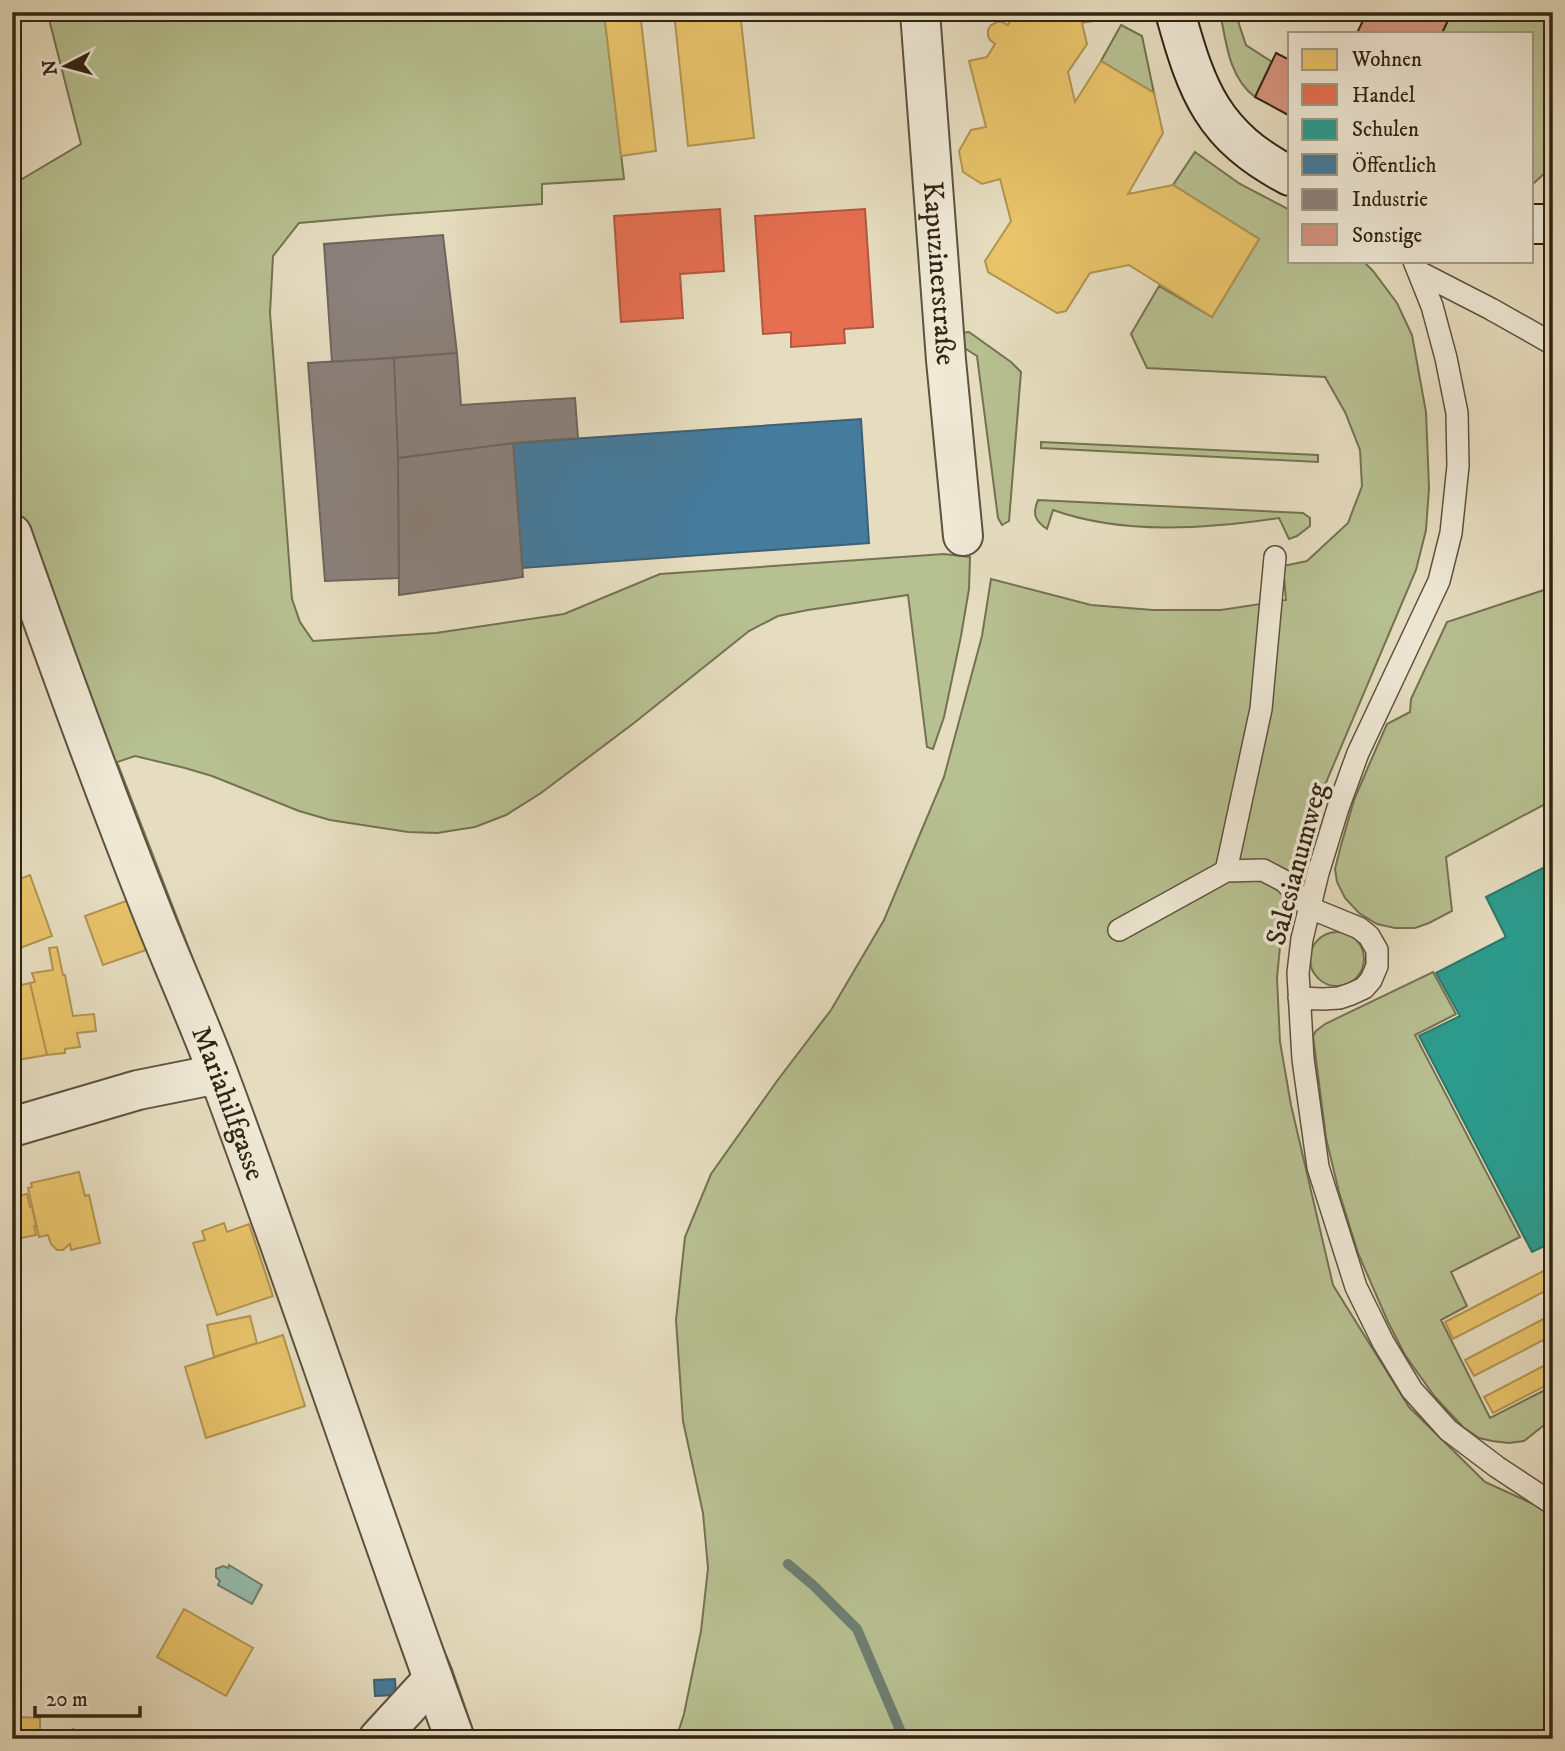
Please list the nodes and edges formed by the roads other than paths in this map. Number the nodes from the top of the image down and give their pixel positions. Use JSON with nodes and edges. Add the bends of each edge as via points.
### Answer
{"nodes":[{"id":1,"x":920,"y":12,"type":"edge"},
{"id":2,"x":1175,"y":12,"type":"edge"},
{"id":3,"x":1288,"y":175,"type":"edge"},
{"id":4,"x":1534,"y":225,"type":"edge"},
{"id":5,"x":1553,"y":225,"type":"edge"},
{"id":6,"x":1416,"y":266,"type":"edge"},
{"id":7,"x":1553,"y":344,"type":"edge"},
{"id":8,"x":12,"y":534,"type":"edge"},
{"id":9,"x":963,"y":536,"type":"dead end"},
{"id":10,"x":1275,"y":557,"type":"dead end"},
{"id":11,"x":1226,"y":871,"type":"junction"},
{"id":12,"x":1310,"y":908,"type":"junction"},
{"id":13,"x":1119,"y":930,"type":"dead end"},
{"id":14,"x":1298,"y":998,"type":"junction"},
{"id":15,"x":218,"y":1074,"type":"junction"},
{"id":16,"x":12,"y":1127,"type":"edge"},
{"id":17,"x":1553,"y":1504,"type":"edge"},
{"id":18,"x":433,"y":1679,"type":"junction"},
{"id":19,"x":378,"y":1739,"type":"edge"},
{"id":20,"x":455,"y":1739,"type":"edge"}],
"edges":[{"from":1,"to":9,"type":"street","name":"Kapuzinerstraße"},
{"from":2,"to":3,"type":"street","via":[[1205,100],[1229,132],[1258,158]]},
{"from":4,"to":5,"type":"street"},
{"from":6,"to":7,"type":"lane"},
{"from":6,"to":12,"type":"lane","name":"Salesianumweg","via":[[1432,306],[1457,413],[1458,466],[1451,533],[1439,582],[1358,753]]},
{"from":8,"to":15,"type":"street","name":"Mariahilfgasse","via":[[90,750]]},
{"from":10,"to":11,"type":"lane","via":[[1261,709]]},
{"from":11,"to":12,"type":"lane","via":[[1263,870],[1284,881]]},
{"from":11,"to":13,"type":"lane"},
{"from":12,"to":14,"type":"lane","name":"Salesianumweg","via":[[1302,939]]},
{"from":12,"to":14,"type":"lane","via":[[1369,936],[1377,950],[1377,966],[1364,988],[1351,994]]},
{"from":14,"to":17,"type":"lane","name":"Salesianumweg","via":[[1318,1167],[1356,1287],[1382,1342],[1412,1390],[1448,1430]]},
{"from":15,"to":16,"type":"street","via":[[138,1090]]},
{"from":15,"to":18,"type":"street","name":"Mariahilfgasse"},
{"from":18,"to":19,"type":"street"},
{"from":18,"to":20,"type":"street","name":"Mariahilfgasse"}]}
